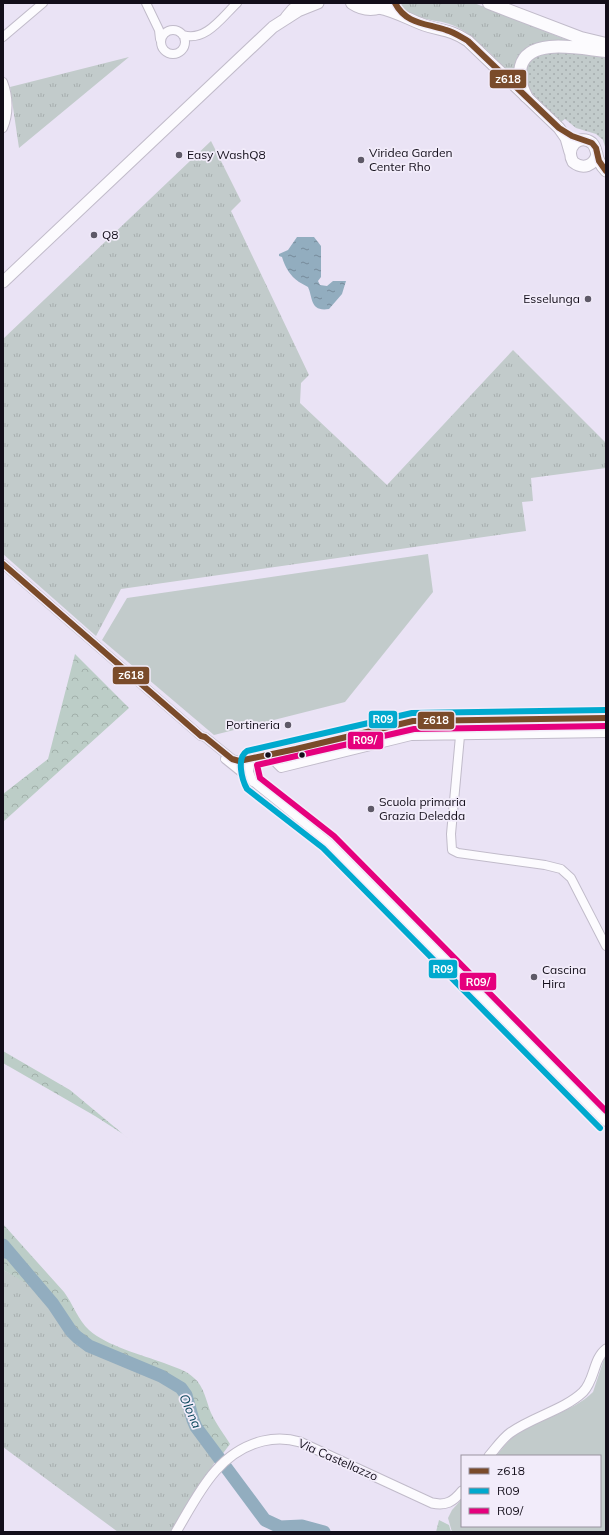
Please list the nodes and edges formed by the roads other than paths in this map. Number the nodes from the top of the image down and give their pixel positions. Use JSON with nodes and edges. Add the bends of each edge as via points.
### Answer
{"nodes":[{"id":1,"x":43,"y":3,"type":"edge"},
{"id":2,"x":146,"y":3,"type":"edge"},
{"id":3,"x":237,"y":3,"type":"edge"},
{"id":4,"x":302,"y":3,"type":"edge"},
{"id":5,"x":318,"y":3,"type":"edge"},
{"id":6,"x":352,"y":3,"type":"edge"},
{"id":7,"x":395,"y":3,"type":"edge"},
{"id":8,"x":489,"y":3,"type":"edge"},
{"id":9,"x":384,"y":5,"type":"edge"},
{"id":10,"x":152,"y":16,"type":"junction"},
{"id":11,"x":287,"y":17,"type":"junction"},
{"id":12,"x":408,"y":19,"type":"junction"},
{"id":13,"x":173,"y":30,"type":"junction"},
{"id":14,"x":183,"y":35,"type":"junction"},
{"id":15,"x":3,"y":37,"type":"edge"},
{"id":16,"x":160,"y":39,"type":"junction"},
{"id":17,"x":606,"y":44,"type":"edge"},
{"id":18,"x":606,"y":51,"type":"edge"},
{"id":19,"x":3,"y":82,"type":"edge"},
{"id":20,"x":526,"y":96,"type":"junction"},
{"id":21,"x":3,"y":128,"type":"edge"},
{"id":22,"x":559,"y":128,"type":"junction"},
{"id":23,"x":587,"y":140,"type":"junction"},
{"id":24,"x":570,"y":152,"type":"junction"},
{"id":25,"x":597,"y":154,"type":"junction"},
{"id":26,"x":584,"y":166,"type":"junction"},
{"id":27,"x":606,"y":172,"type":"edge"},
{"id":28,"x":606,"y":175,"type":"edge"},
{"id":29,"x":3,"y":282,"type":"edge"},
{"id":30,"x":3,"y":564,"type":"edge"},
{"id":31,"x":606,"y":718,"type":"edge"},
{"id":32,"x":606,"y":733,"type":"edge"},
{"id":33,"x":201,"y":736,"type":"junction"},
{"id":34,"x":460,"y":736,"type":"junction"},
{"id":35,"x":274,"y":754,"type":"junction"},
{"id":36,"x":249,"y":759,"type":"junction"},
{"id":37,"x":253,"y":783,"type":"junction"},
{"id":38,"x":606,"y":946,"type":"edge"},
{"id":39,"x":606,"y":1122,"type":"edge"},
{"id":40,"x":606,"y":1349,"type":"edge"},
{"id":41,"x":490,"y":1455,"type":"edge"},
{"id":42,"x":461,"y":1492,"type":"edge"},
{"id":43,"x":176,"y":1532,"type":"edge"}],
"edges":[{"from":1,"to":15,"type":"street"},
{"from":2,"to":10,"type":"street"},
{"from":3,"to":14,"type":"street","via":[[207,32],[195,37]]},
{"from":4,"to":11,"type":"main road"},
{"from":5,"to":11,"type":"main road"},
{"from":6,"to":9,"type":"main road","via":[[365,8]]},
{"from":7,"to":12,"type":"main road","via":[[398,10]]},
{"from":8,"to":17,"type":"main road","via":[[581,38]]},
{"from":9,"to":12,"type":"main road"},
{"from":10,"to":13,"type":"street","via":[[160,25]]},
{"from":10,"to":16,"type":"street","via":[[159,30]]},
{"from":11,"to":29,"type":"main road","via":[[261,37]]},
{"from":12,"to":20,"type":"main road","via":[[452,32],[468,41]]},
{"from":13,"to":14,"type":"street"},
{"from":13,"to":16,"type":"street","via":[[165,32]]},
{"from":14,"to":16,"type":"street","via":[[184,46],[179,53],[171,55],[164,51]]},
{"from":18,"to":20,"type":"main road","via":[[553,46],[532,51],[525,57],[520,69],[520,82]]},
{"from":19,"to":21,"type":"street","via":[[8,112]]},
{"from":20,"to":22,"type":"main road"},
{"from":22,"to":23,"type":"main road","via":[[572,136]]},
{"from":22,"to":24,"type":"main road","via":[[566,138]]},
{"from":23,"to":24,"type":"main road","via":[[575,143]]},
{"from":23,"to":25,"type":"main road","via":[[595,146]]},
{"from":24,"to":26,"type":"main road","via":[[573,162]]},
{"from":25,"to":26,"type":"main road","via":[[592,163]]},
{"from":25,"to":27,"type":"main road"},
{"from":26,"to":28,"type":"main road","via":[[597,169]]},
{"from":30,"to":33,"type":"street"},
{"from":31,"to":35,"type":"street","via":[[413,721]]},
{"from":32,"to":34,"type":"street"},
{"from":33,"to":36,"type":"street","via":[[232,759]]},
{"from":33,"to":37,"type":"street"},
{"from":34,"to":35,"type":"street","via":[[411,736],[281,768],[275,762]]},
{"from":34,"to":38,"type":"street","via":[[451,834],[452,850],[561,869],[571,878]]},
{"from":35,"to":36,"type":"street"},
{"from":36,"to":37,"type":"street","via":[[249,772]]},
{"from":37,"to":39,"type":"street","via":[[328,842]]},
{"from":40,"to":41,"type":"street","via":[[601,1354],[584,1391],[571,1401],[510,1434]]},
{"from":42,"to":43,"type":"street","name":"Via Castellazzo","via":[[449,1503],[432,1503],[309,1446],[291,1440],[262,1441],[248,1445],[231,1455],[212,1474]]}]}
